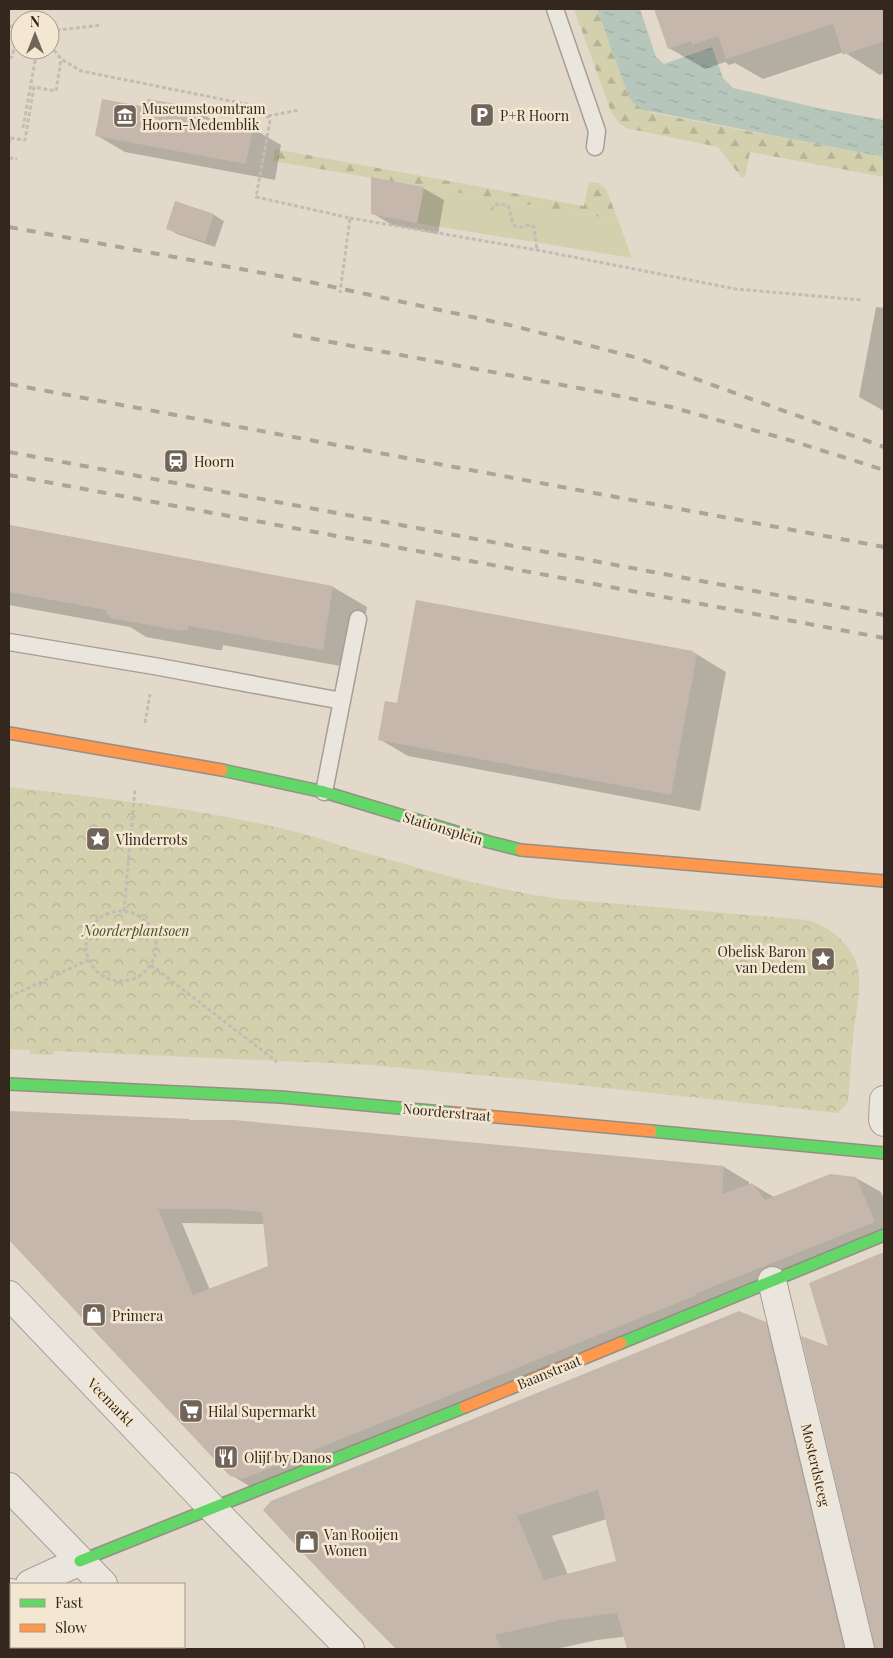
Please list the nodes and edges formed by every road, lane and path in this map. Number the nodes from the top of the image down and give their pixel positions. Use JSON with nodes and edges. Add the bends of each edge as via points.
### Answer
{"nodes":[{"id":1,"x":555,"y":9,"type":"edge"},
{"id":2,"x":102,"y":26,"type":"dead end"},
{"id":3,"x":60,"y":30,"type":"edge"},
{"id":4,"x":61,"y":59,"type":"joint"},
{"id":5,"x":35,"y":60,"type":"edge"},
{"id":6,"x":299,"y":110,"type":"dead end"},
{"id":7,"x":268,"y":116,"type":"junction"},
{"id":8,"x":23,"y":128,"type":"dead end"},
{"id":9,"x":9,"y":144,"type":"edge"},
{"id":10,"x":595,"y":147,"type":"dead end"},
{"id":11,"x":9,"y":158,"type":"edge"},
{"id":12,"x":17,"y":159,"type":"dead end"},
{"id":13,"x":491,"y":210,"type":"dead end"},
{"id":14,"x":350,"y":218,"type":"junction"},
{"id":15,"x":536,"y":250,"type":"junction"},
{"id":16,"x":340,"y":293,"type":"dead end"},
{"id":17,"x":861,"y":300,"type":"dead end"},
{"id":18,"x":358,"y":620,"type":"dead end"},
{"id":19,"x":9,"y":642,"type":"edge"},
{"id":20,"x":342,"y":701,"type":"junction"},
{"id":21,"x":9,"y":733,"type":"edge"},
{"id":22,"x":324,"y":792,"type":"junction"},
{"id":23,"x":134,"y":793,"type":"dead end"},
{"id":24,"x":884,"y":881,"type":"edge"},
{"id":25,"x":124,"y":911,"type":"junction"},
{"id":26,"x":88,"y":960,"type":"junction"},
{"id":27,"x":151,"y":965,"type":"junction"},
{"id":28,"x":9,"y":997,"type":"edge"},
{"id":29,"x":277,"y":1062,"type":"dead end"},
{"id":30,"x":9,"y":1084,"type":"edge"},
{"id":31,"x":884,"y":1100,"type":"edge"},
{"id":32,"x":884,"y":1122,"type":"edge"},
{"id":33,"x":884,"y":1153,"type":"edge"},
{"id":34,"x":884,"y":1235,"type":"edge"},
{"id":35,"x":772,"y":1281,"type":"junction"},
{"id":36,"x":9,"y":1295,"type":"edge"},
{"id":37,"x":9,"y":1487,"type":"edge"},
{"id":38,"x":213,"y":1509,"type":"junction"},
{"id":39,"x":80,"y":1561,"type":"junction"},
{"id":40,"x":32,"y":1583,"type":"edge"},
{"id":41,"x":102,"y":1583,"type":"edge"},
{"id":42,"x":350,"y":1649,"type":"edge"},
{"id":43,"x":860,"y":1649,"type":"edge"}],
"edges":[{"from":1,"to":10,"type":"lane","via":[[597,131]]},
{"from":2,"to":3,"type":"path"},
{"from":4,"to":7,"type":"path","via":[[81,70],[261,107]]},
{"from":4,"to":9,"type":"path","via":[[56,91],[34,87],[25,140],[10,138]]},
{"from":5,"to":8,"type":"path"},
{"from":6,"to":7,"type":"path"},
{"from":7,"to":14,"type":"path","via":[[270,121],[256,197]]},
{"from":11,"to":12,"type":"path"},
{"from":13,"to":15,"type":"path","via":[[497,204],[507,205],[514,225],[534,227]]},
{"from":14,"to":15,"type":"path"},
{"from":14,"to":16,"type":"path"},
{"from":15,"to":17,"type":"path","via":[[736,289]]},
{"from":18,"to":20,"type":"lane"},
{"from":19,"to":20,"type":"lane"},
{"from":20,"to":22,"type":"lane"},
{"from":21,"to":22,"type":"street","name":"Stationsplein","via":[[205,766]]},
{"from":22,"to":24,"type":"street","name":"Stationsplein","via":[[523,850]]},
{"from":23,"to":25,"type":"path"},
{"from":25,"to":26,"type":"path","via":[[98,919],[89,930],[86,944]]},
{"from":25,"to":27,"type":"path","via":[[138,915],[149,924],[156,937]]},
{"from":26,"to":27,"type":"path","via":[[93,969],[117,982],[130,981],[142,975]]},
{"from":26,"to":28,"type":"path"},
{"from":27,"to":29,"type":"path"},
{"from":30,"to":33,"type":"street","name":"Noorderstraat","via":[[281,1097]]},
{"from":31,"to":32,"type":"street"},
{"from":34,"to":35,"type":"street","name":"Baanstraat"},
{"from":35,"to":38,"type":"street","name":"Baanstraat"},
{"from":35,"to":43,"type":"street","name":"Mosterdsteeg"},
{"from":36,"to":38,"type":"street","name":"Veemarkt"},
{"from":37,"to":39,"type":"street"},
{"from":38,"to":39,"type":"street"},
{"from":38,"to":42,"type":"street","name":"Veemarkt"},
{"from":39,"to":40,"type":"street"},
{"from":39,"to":41,"type":"street"}]}
